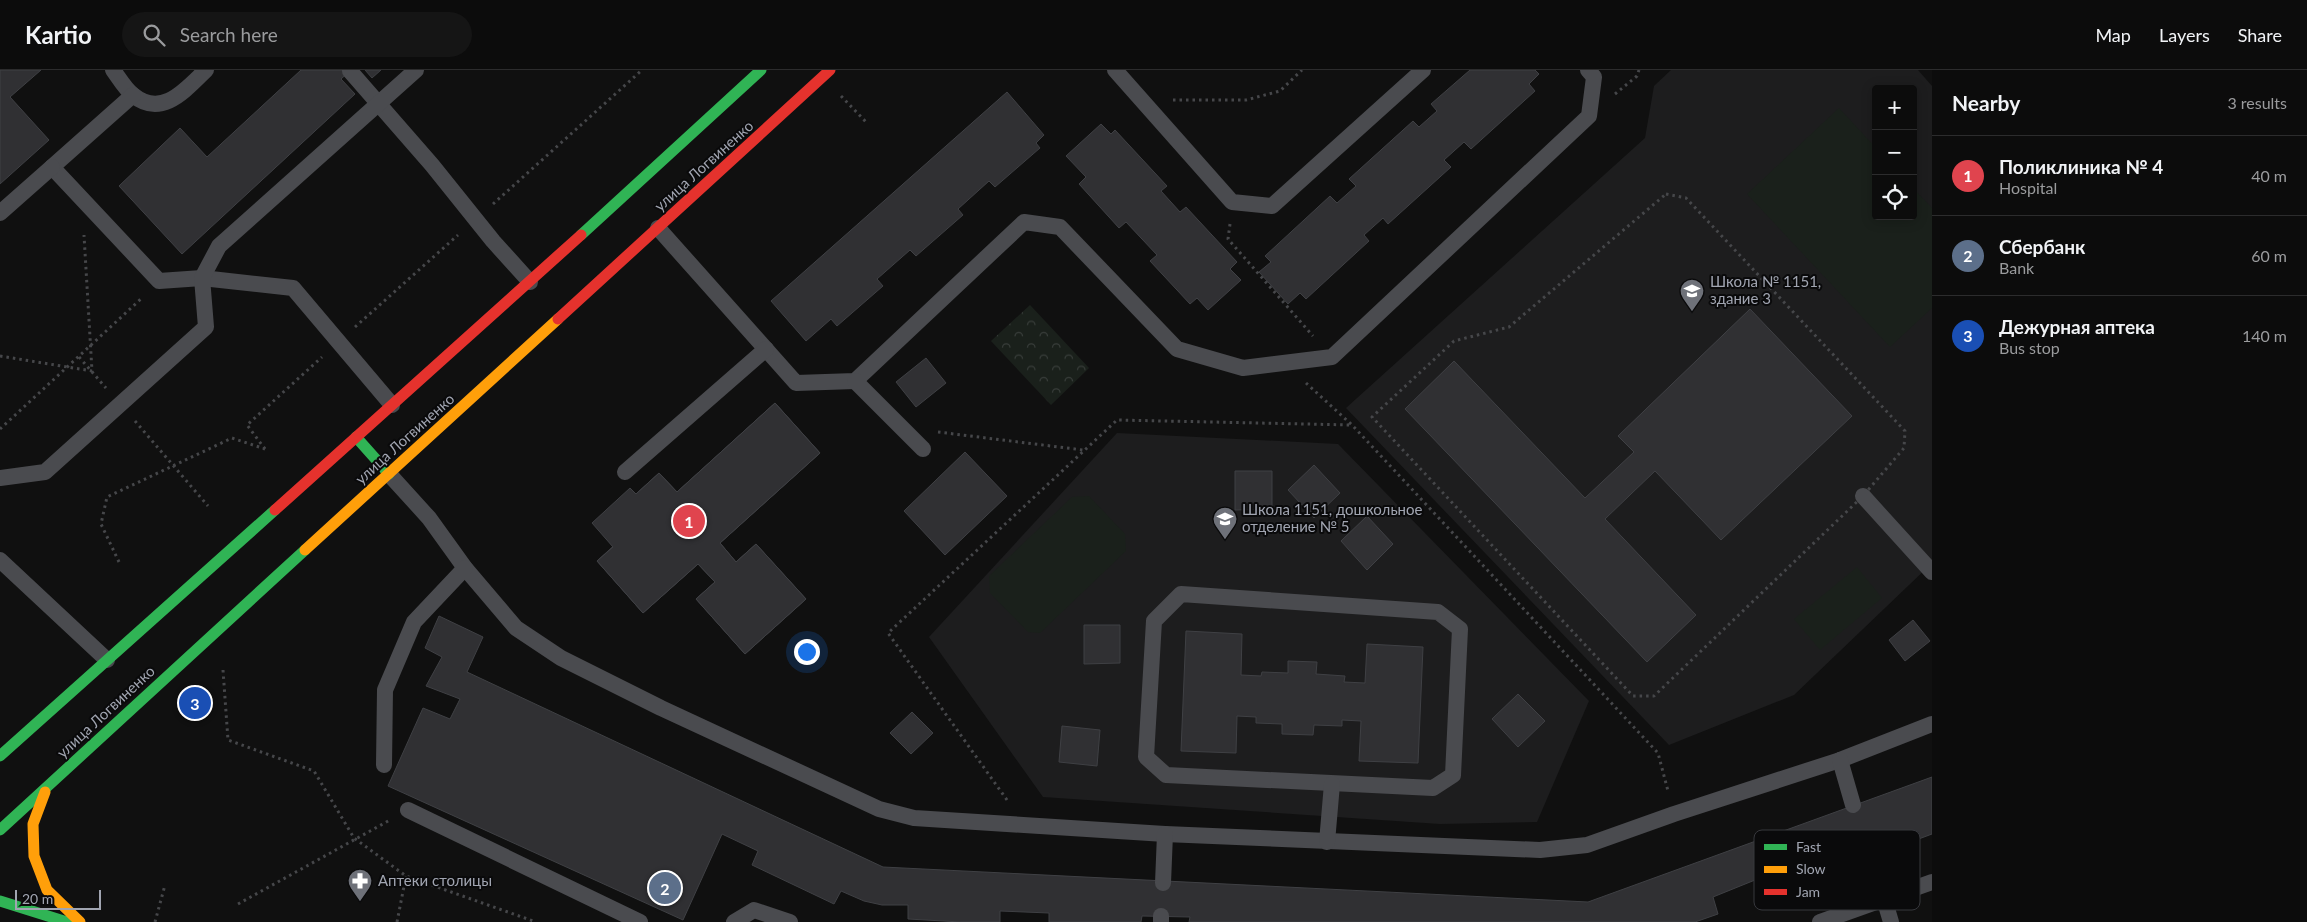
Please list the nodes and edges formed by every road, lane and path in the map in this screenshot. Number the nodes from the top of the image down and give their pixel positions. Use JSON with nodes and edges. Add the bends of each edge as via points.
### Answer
{"nodes":[{"id":1,"x":113,"y":70,"type":"edge"},
{"id":2,"x":206,"y":70,"type":"edge"},
{"id":3,"x":416,"y":70,"type":"edge"},
{"id":4,"x":642,"y":70,"type":"edge"},
{"id":5,"x":761,"y":70,"type":"edge"},
{"id":6,"x":830,"y":70,"type":"edge"},
{"id":7,"x":1115,"y":70,"type":"edge"},
{"id":8,"x":1302,"y":70,"type":"edge"},
{"id":9,"x":1423,"y":70,"type":"edge"},
{"id":10,"x":1588,"y":70,"type":"edge"},
{"id":11,"x":1643,"y":70,"type":"edge"},
{"id":12,"x":350,"y":71,"type":"edge"},
{"id":13,"x":1637,"y":76,"type":"dead end"},
{"id":14,"x":133,"y":95,"type":"junction"},
{"id":15,"x":1142,"y":100,"type":"junction"},
{"id":16,"x":378,"y":104,"type":"junction"},
{"id":17,"x":52,"y":167,"type":"junction"},
{"id":18,"x":82,"y":202,"type":"junction"},
{"id":19,"x":1232,"y":202,"type":"junction"},
{"id":20,"x":0,"y":213,"type":"edge"},
{"id":21,"x":476,"y":220,"type":"junction"},
{"id":22,"x":658,"y":228,"type":"junction"},
{"id":23,"x":202,"y":278,"type":"junction"},
{"id":24,"x":160,"y":281,"type":"junction"},
{"id":25,"x":530,"y":282,"type":"junction"},
{"id":26,"x":338,"y":343,"type":"junction"},
{"id":27,"x":90,"y":346,"type":"junction"},
{"id":28,"x":766,"y":350,"type":"junction"},
{"id":29,"x":0,"y":356,"type":"edge"},
{"id":30,"x":79,"y":357,"type":"junction"},
{"id":31,"x":1332,"y":357,"type":"junction"},
{"id":32,"x":1287,"y":363,"type":"junction"},
{"id":33,"x":68,"y":367,"type":"junction"},
{"id":34,"x":92,"y":371,"type":"junction"},
{"id":35,"x":855,"y":381,"type":"junction"},
{"id":36,"x":120,"y":404,"type":"junction"},
{"id":37,"x":392,"y":405,"type":"junction"},
{"id":38,"x":1352,"y":425,"type":"junction"},
{"id":39,"x":900,"y":428,"type":"junction"},
{"id":40,"x":0,"y":429,"type":"edge"},
{"id":41,"x":356,"y":437,"type":"junction"},
{"id":42,"x":924,"y":449,"type":"dead end"},
{"id":43,"x":1084,"y":450,"type":"junction"},
{"id":44,"x":625,"y":472,"type":"dead end"},
{"id":45,"x":389,"y":474,"type":"junction"},
{"id":46,"x":0,"y":478,"type":"edge"},
{"id":47,"x":1863,"y":496,"type":"junction"},
{"id":48,"x":208,"y":506,"type":"dead end"},
{"id":49,"x":0,"y":560,"type":"edge"},
{"id":50,"x":119,"y":562,"type":"dead end"},
{"id":51,"x":465,"y":568,"type":"junction"},
{"id":52,"x":1932,"y":572,"type":"edge"},
{"id":53,"x":107,"y":660,"type":"junction"},
{"id":54,"x":223,"y":670,"type":"dead end"},
{"id":55,"x":1932,"y":724,"type":"edge"},
{"id":56,"x":0,"y":756,"type":"edge"},
{"id":57,"x":1840,"y":760,"type":"junction"},
{"id":58,"x":384,"y":765,"type":"dead end"},
{"id":59,"x":1332,"y":784,"type":"junction"},
{"id":60,"x":48,"y":786,"type":"junction"},
{"id":61,"x":1853,"y":805,"type":"dead end"},
{"id":62,"x":408,"y":810,"type":"joint"},
{"id":63,"x":1674,"y":814,"type":"junction"},
{"id":64,"x":1025,"y":825,"type":"junction"},
{"id":65,"x":0,"y":830,"type":"edge"},
{"id":66,"x":1165,"y":834,"type":"junction"},
{"id":67,"x":354,"y":838,"type":"junction"},
{"id":68,"x":1327,"y":842,"type":"junction"},
{"id":69,"x":406,"y":876,"type":"junction"},
{"id":70,"x":1932,"y":882,"type":"edge"},
{"id":71,"x":1163,"y":883,"type":"dead end"},
{"id":72,"x":165,"y":885,"type":"dead end"},
{"id":73,"x":1920,"y":886,"type":"edge"},
{"id":74,"x":0,"y":901,"type":"edge"},
{"id":75,"x":238,"y":904,"type":"dead end"},
{"id":76,"x":1855,"y":910,"type":"edge"},
{"id":77,"x":1887,"y":910,"type":"edge"},
{"id":78,"x":67,"y":922,"type":"edge"},
{"id":79,"x":80,"y":922,"type":"edge"},
{"id":80,"x":155,"y":922,"type":"edge"},
{"id":81,"x":397,"y":922,"type":"edge"},
{"id":82,"x":536,"y":922,"type":"edge"},
{"id":83,"x":640,"y":922,"type":"edge"},
{"id":84,"x":734,"y":922,"type":"edge"},
{"id":85,"x":790,"y":922,"type":"edge"},
{"id":86,"x":1820,"y":922,"type":"edge"},
{"id":87,"x":1891,"y":922,"type":"edge"}],
"edges":[{"from":1,"to":14,"type":"lane"},
{"from":2,"to":14,"type":"lane","via":[[176,99],[153,105]]},
{"from":3,"to":16,"type":"lane"},
{"from":4,"to":21,"type":"path"},
{"from":5,"to":25,"type":"main road","name":"улица Логвиненко"},
{"from":6,"to":22,"type":"main road","name":"улица Логвиненко"},
{"from":7,"to":15,"type":"lane"},
{"from":8,"to":15,"type":"path","via":[[1280,90],[1246,100]]},
{"from":9,"to":19,"type":"lane","via":[[1272,206]]},
{"from":10,"to":31,"type":"lane","via":[[1594,77],[1589,116]]},
{"from":11,"to":13,"type":"path"},
{"from":12,"to":16,"type":"lane"},
{"from":14,"to":17,"type":"lane"},
{"from":15,"to":19,"type":"lane"},
{"from":16,"to":21,"type":"lane"},
{"from":16,"to":23,"type":"lane","via":[[219,246]]},
{"from":17,"to":18,"type":"lane"},
{"from":17,"to":20,"type":"lane"},
{"from":18,"to":24,"type":"lane"},
{"from":18,"to":27,"type":"path"},
{"from":19,"to":31,"type":"path","via":[[1228,240]]},
{"from":21,"to":25,"type":"lane"},
{"from":21,"to":26,"type":"path"},
{"from":22,"to":28,"type":"lane"},
{"from":22,"to":45,"type":"main road","name":"улица Логвиненко"},
{"from":23,"to":24,"type":"lane"},
{"from":23,"to":26,"type":"lane","via":[[293,288]]},
{"from":23,"to":36,"type":"lane","via":[[206,327]]},
{"from":24,"to":27,"type":"path"},
{"from":25,"to":37,"type":"main road","name":"улица Логвиненко"},
{"from":26,"to":37,"type":"lane"},
{"from":26,"to":50,"type":"path","via":[[247,425],[265,449],[232,438],[107,497],[101,524]]},
{"from":27,"to":30,"type":"path"},
{"from":27,"to":34,"type":"path"},
{"from":28,"to":35,"type":"lane","via":[[796,383]]},
{"from":28,"to":44,"type":"lane"},
{"from":29,"to":33,"type":"path"},
{"from":30,"to":33,"type":"path"},
{"from":30,"to":34,"type":"path"},
{"from":31,"to":32,"type":"lane"},
{"from":32,"to":35,"type":"lane","via":[[1243,368],[1177,349],[1060,227],[1024,222]]},
{"from":32,"to":38,"type":"path","via":[[1320,398]]},
{"from":33,"to":34,"type":"path"},
{"from":33,"to":40,"type":"path"},
{"from":34,"to":36,"type":"path"},
{"from":35,"to":39,"type":"lane"},
{"from":36,"to":46,"type":"lane","via":[[44,472]]},
{"from":36,"to":48,"type":"path"},
{"from":37,"to":41,"type":"main road","name":"улица Логвиненко"},
{"from":38,"to":43,"type":"path","via":[[1116,420]]},
{"from":38,"to":63,"type":"path","via":[[1658,752]]},
{"from":39,"to":42,"type":"lane"},
{"from":39,"to":43,"type":"path"},
{"from":41,"to":45,"type":"main road"},
{"from":41,"to":53,"type":"main road","name":"улица Логвиненко"},
{"from":43,"to":64,"type":"path","via":[[888,633]]},
{"from":45,"to":51,"type":"lane","via":[[429,518]]},
{"from":45,"to":60,"type":"main road","name":"улица Логвиненко"},
{"from":47,"to":47,"type":"path","via":[[1654,696],[1633,696],[1372,417],[1454,341],[1509,327],[1666,194],[1686,198],[1905,431],[1904,448]]},
{"from":47,"to":52,"type":"lane"},
{"from":49,"to":53,"type":"lane"},
{"from":51,"to":58,"type":"lane","via":[[414,622],[385,690]]},
{"from":51,"to":64,"type":"lane","via":[[516,628],[561,658],[758,754],[896,814]]},
{"from":53,"to":56,"type":"main road","name":"улица Логвиненко"},
{"from":54,"to":67,"type":"path","via":[[228,740],[314,771]]},
{"from":55,"to":57,"type":"lane"},
{"from":57,"to":61,"type":"lane"},
{"from":57,"to":63,"type":"lane"},
{"from":59,"to":59,"type":"lane","via":[[1166,775],[1146,758],[1154,621],[1181,594],[1438,612],[1460,630],[1453,774],[1433,788]]},
{"from":59,"to":68,"type":"lane"},
{"from":60,"to":65,"type":"main road","name":"улица Логвиненко"},
{"from":60,"to":79,"type":"main road","via":[[33,824],[34,856],[47,890]]},
{"from":62,"to":67,"type":"path"},
{"from":62,"to":83,"type":"lane"},
{"from":63,"to":68,"type":"lane","via":[[1587,845],[1540,850]]},
{"from":64,"to":66,"type":"lane"},
{"from":66,"to":68,"type":"lane"},
{"from":66,"to":71,"type":"lane"},
{"from":67,"to":69,"type":"path"},
{"from":67,"to":75,"type":"path"},
{"from":69,"to":81,"type":"path"},
{"from":69,"to":82,"type":"path"},
{"from":70,"to":73,"type":"lane"},
{"from":72,"to":80,"type":"path"},
{"from":74,"to":78,"type":"main road"},
{"from":76,"to":86,"type":"lane"},
{"from":77,"to":87,"type":"lane"},
{"from":84,"to":85,"type":"lane","via":[[754,910]]}]}
